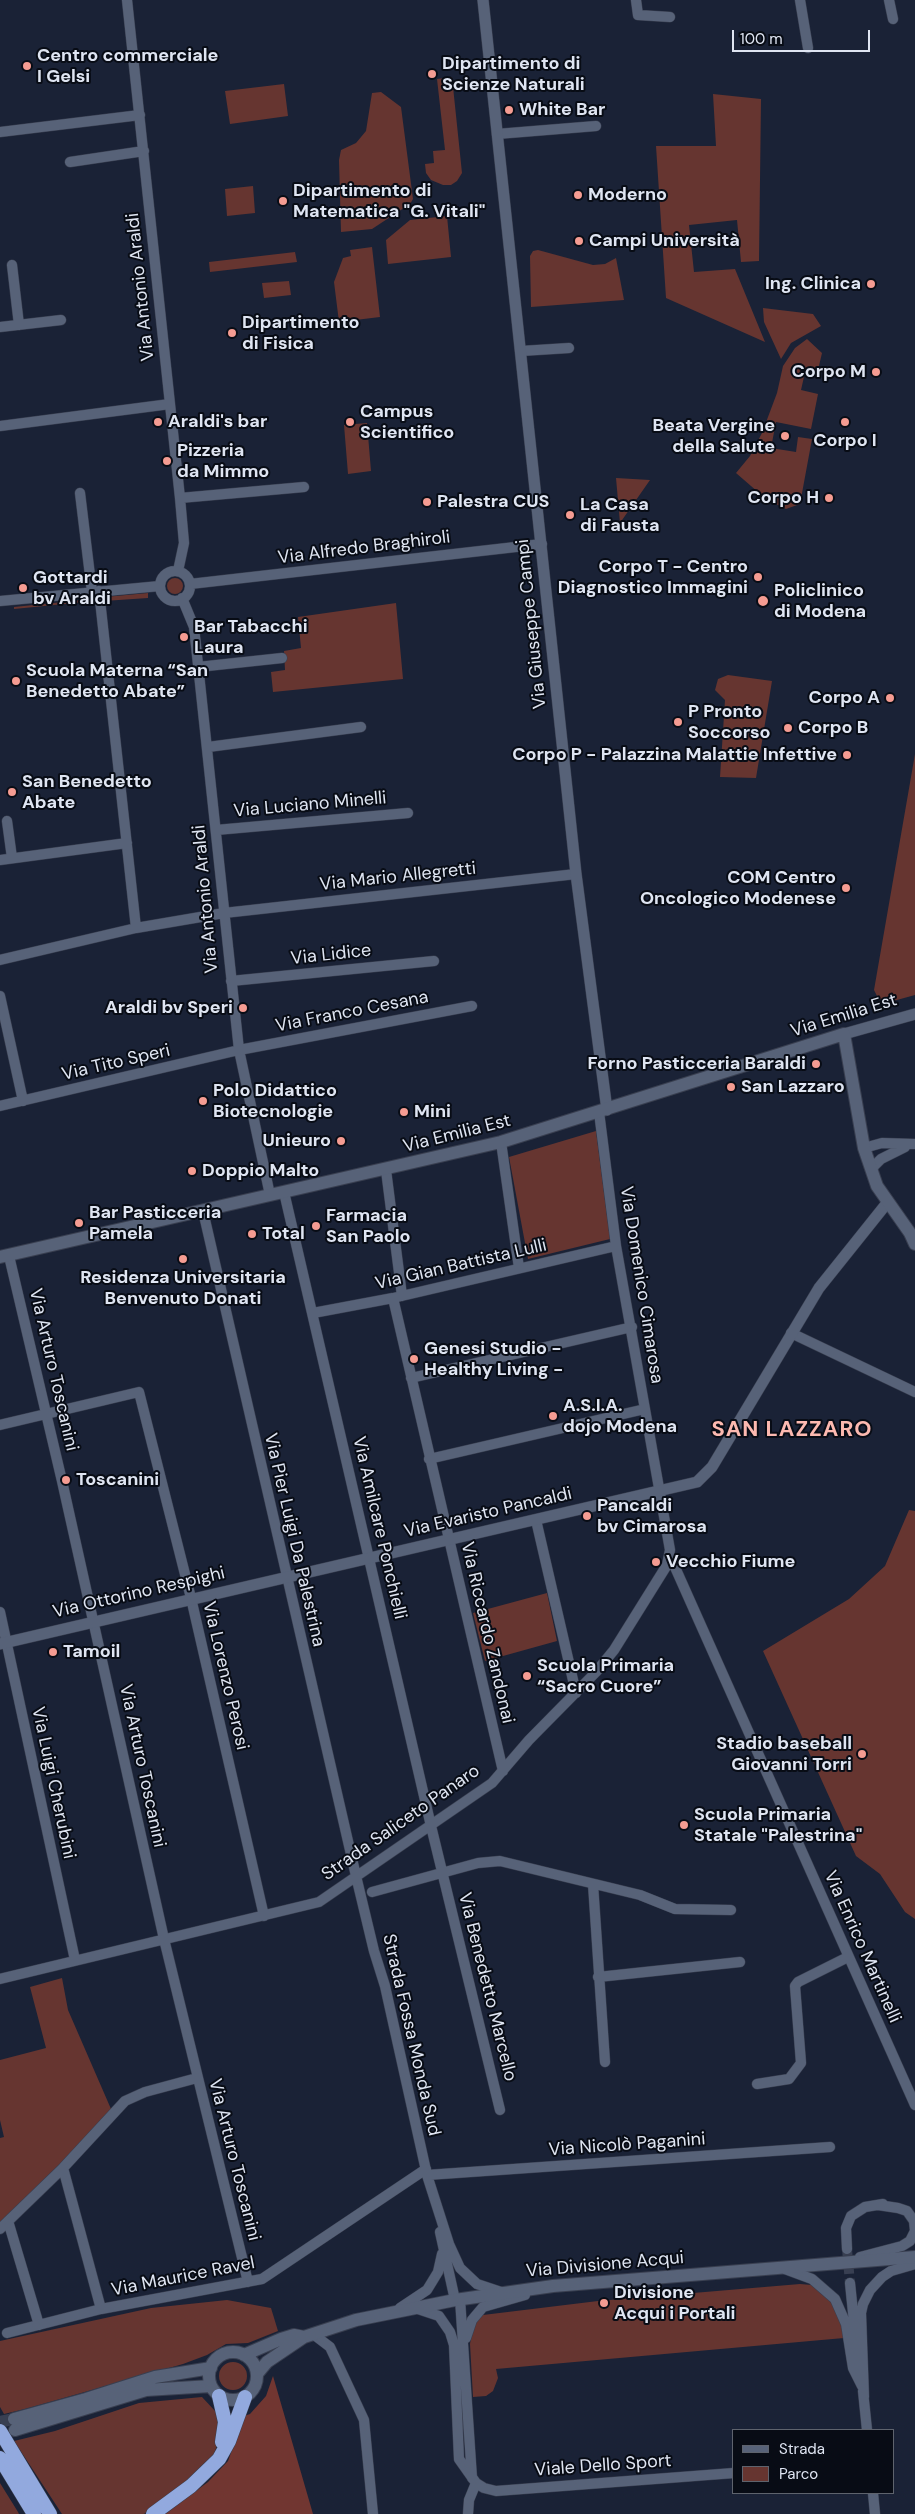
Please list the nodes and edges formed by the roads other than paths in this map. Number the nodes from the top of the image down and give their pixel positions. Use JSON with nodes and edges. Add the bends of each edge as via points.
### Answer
{"nodes":[{"id":1,"x":127,"y":0,"type":"edge"},
{"id":2,"x":483,"y":0,"type":"edge"},
{"id":3,"x":636,"y":0,"type":"edge"},
{"id":4,"x":800,"y":0,"type":"edge"},
{"id":5,"x":889,"y":0,"type":"edge"},
{"id":6,"x":670,"y":17,"type":"dead end"},
{"id":7,"x":893,"y":19,"type":"dead end"},
{"id":8,"x":808,"y":48,"type":"dead end"},
{"id":9,"x":140,"y":116,"type":"junction"},
{"id":10,"x":596,"y":126,"type":"dead end"},
{"id":11,"x":0,"y":132,"type":"edge"},
{"id":12,"x":497,"y":134,"type":"junction"},
{"id":13,"x":144,"y":151,"type":"junction"},
{"id":14,"x":70,"y":162,"type":"dead end"},
{"id":15,"x":12,"y":265,"type":"dead end"},
{"id":16,"x":60,"y":320,"type":"dead end"},
{"id":17,"x":19,"y":325,"type":"junction"},
{"id":18,"x":0,"y":327,"type":"edge"},
{"id":19,"x":569,"y":348,"type":"dead end"},
{"id":20,"x":521,"y":351,"type":"junction"},
{"id":21,"x":170,"y":404,"type":"junction"},
{"id":22,"x":0,"y":426,"type":"edge"},
{"id":23,"x":304,"y":487,"type":"dead end"},
{"id":24,"x":80,"y":493,"type":"dead end"},
{"id":25,"x":180,"y":498,"type":"junction"},
{"id":26,"x":542,"y":544,"type":"junction"},
{"id":27,"x":178,"y":571,"type":"junction"},
{"id":28,"x":190,"y":584,"type":"junction"},
{"id":29,"x":160,"y":586,"type":"junction"},
{"id":30,"x":96,"y":591,"type":"junction"},
{"id":31,"x":182,"y":598,"type":"junction"},
{"id":32,"x":0,"y":600,"type":"edge"},
{"id":33,"x":282,"y":658,"type":"dead end"},
{"id":34,"x":198,"y":667,"type":"junction"},
{"id":35,"x":361,"y":727,"type":"dead end"},
{"id":36,"x":208,"y":747,"type":"junction"},
{"id":37,"x":408,"y":813,"type":"dead end"},
{"id":38,"x":7,"y":821,"type":"dead end"},
{"id":39,"x":216,"y":830,"type":"junction"},
{"id":40,"x":127,"y":843,"type":"junction"},
{"id":41,"x":12,"y":858,"type":"junction"},
{"id":42,"x":0,"y":860,"type":"edge"},
{"id":43,"x":576,"y":874,"type":"junction"},
{"id":44,"x":224,"y":913,"type":"junction"},
{"id":45,"x":136,"y":928,"type":"junction"},
{"id":46,"x":0,"y":960,"type":"edge"},
{"id":47,"x":434,"y":961,"type":"dead end"},
{"id":48,"x":231,"y":980,"type":"junction"},
{"id":49,"x":0,"y":996,"type":"edge"},
{"id":50,"x":472,"y":1006,"type":"dead end"},
{"id":51,"x":911,"y":1015,"type":"edge"},
{"id":52,"x":844,"y":1034,"type":"junction"},
{"id":53,"x":239,"y":1050,"type":"junction"},
{"id":54,"x":23,"y":1101,"type":"junction"},
{"id":55,"x":0,"y":1106,"type":"edge"},
{"id":56,"x":603,"y":1111,"type":"junction"},
{"id":57,"x":501,"y":1142,"type":"junction"},
{"id":58,"x":913,"y":1144,"type":"edge"},
{"id":59,"x":864,"y":1148,"type":"junction"},
{"id":60,"x":871,"y":1169,"type":"junction"},
{"id":61,"x":386,"y":1170,"type":"junction"},
{"id":62,"x":284,"y":1192,"type":"junction"},
{"id":63,"x":270,"y":1195,"type":"junction"},
{"id":64,"x":887,"y":1203,"type":"junction"},
{"id":65,"x":203,"y":1211,"type":"junction"},
{"id":66,"x":915,"y":1244,"type":"edge"},
{"id":67,"x":616,"y":1246,"type":"junction"},
{"id":68,"x":4,"y":1256,"type":"edge"},
{"id":69,"x":519,"y":1268,"type":"junction"},
{"id":70,"x":398,"y":1297,"type":"junction"},
{"id":71,"x":313,"y":1313,"type":"junction"},
{"id":72,"x":632,"y":1327,"type":"junction"},
{"id":73,"x":790,"y":1333,"type":"junction"},
{"id":74,"x":411,"y":1378,"type":"junction"},
{"id":75,"x":915,"y":1392,"type":"edge"},
{"id":76,"x":645,"y":1409,"type":"junction"},
{"id":77,"x":46,"y":1415,"type":"junction"},
{"id":78,"x":0,"y":1425,"type":"edge"},
{"id":79,"x":430,"y":1459,"type":"junction"},
{"id":80,"x":659,"y":1492,"type":"junction"},
{"id":81,"x":536,"y":1520,"type":"junction"},
{"id":82,"x":448,"y":1540,"type":"junction"},
{"id":83,"x":670,"y":1556,"type":"junction"},
{"id":84,"x":369,"y":1557,"type":"junction"},
{"id":85,"x":286,"y":1576,"type":"junction"},
{"id":86,"x":191,"y":1598,"type":"junction"},
{"id":87,"x":0,"y":1612,"type":"edge"},
{"id":88,"x":94,"y":1621,"type":"junction"},
{"id":89,"x":3,"y":1643,"type":"edge"},
{"id":90,"x":576,"y":1693,"type":"junction"},
{"id":91,"x":503,"y":1771,"type":"junction"},
{"id":92,"x":431,"y":1826,"type":"junction"},
{"id":93,"x":442,"y":1872,"type":"junction"},
{"id":94,"x":356,"y":1876,"type":"junction"},
{"id":95,"x":593,"y":1884,"type":"junction"},
{"id":96,"x":372,"y":1892,"type":"dead end"},
{"id":97,"x":731,"y":1910,"type":"dead end"},
{"id":98,"x":264,"y":1916,"type":"junction"},
{"id":99,"x":164,"y":1939,"type":"junction"},
{"id":100,"x":848,"y":1957,"type":"junction"},
{"id":101,"x":75,"y":1960,"type":"junction"},
{"id":102,"x":740,"y":1962,"type":"dead end"},
{"id":103,"x":598,"y":1977,"type":"junction"},
{"id":104,"x":0,"y":1979,"type":"edge"},
{"id":105,"x":605,"y":2062,"type":"dead end"},
{"id":106,"x":197,"y":2078,"type":"junction"},
{"id":107,"x":757,"y":2084,"type":"dead end"},
{"id":108,"x":915,"y":2104,"type":"edge"},
{"id":109,"x":500,"y":2110,"type":"dead end"},
{"id":110,"x":830,"y":2147,"type":"dead end"},
{"id":111,"x":63,"y":2168,"type":"junction"},
{"id":112,"x":426,"y":2172,"type":"junction"},
{"id":113,"x":434,"y":2201,"type":"junction"},
{"id":114,"x":878,"y":2205,"type":"junction"},
{"id":115,"x":915,"y":2211,"type":"edge"},
{"id":116,"x":8,"y":2221,"type":"junction"},
{"id":117,"x":0,"y":2228,"type":"edge"},
{"id":118,"x":443,"y":2250,"type":"junction"},
{"id":119,"x":847,"y":2250,"type":"tunnel mouth"},
{"id":120,"x":915,"y":2257,"type":"edge"},
{"id":121,"x":841,"y":2262,"type":"junction"},
{"id":122,"x":915,"y":2264,"type":"edge"},
{"id":123,"x":781,"y":2268,"type":"junction"},
{"id":124,"x":248,"y":2282,"type":"junction"},
{"id":125,"x":850,"y":2283,"type":"tunnel mouth"},
{"id":126,"x":553,"y":2286,"type":"junction"},
{"id":127,"x":501,"y":2292,"type":"junction"},
{"id":128,"x":457,"y":2299,"type":"junction"},
{"id":129,"x":101,"y":2309,"type":"junction"},
{"id":130,"x":410,"y":2309,"type":"junction"},
{"id":131,"x":389,"y":2313,"type":"junction"},
{"id":132,"x":40,"y":2325,"type":"junction"},
{"id":133,"x":337,"y":2325,"type":"junction"},
{"id":134,"x":7,"y":2332,"type":"dead end"},
{"id":135,"x":308,"y":2335,"type":"junction"},
{"id":136,"x":330,"y":2347,"type":"junction"},
{"id":137,"x":464,"y":2354,"type":"junction"},
{"id":138,"x":244,"y":2355,"type":"junction"},
{"id":139,"x":211,"y":2368,"type":"junction"},
{"id":140,"x":257,"y":2374,"type":"junction"},
{"id":141,"x":215,"y":2391,"type":"junction"},
{"id":142,"x":863,"y":2391,"type":"junction"},
{"id":143,"x":245,"y":2397,"type":"junction"},
{"id":144,"x":867,"y":2429,"type":"edge"},
{"id":145,"x":0,"y":2431,"type":"edge"},
{"id":146,"x":0,"y":2458,"type":"edge"},
{"id":147,"x":219,"y":2459,"type":"junction"},
{"id":148,"x":732,"y":2473,"type":"edge"},
{"id":149,"x":474,"y":2480,"type":"junction"},
{"id":150,"x":873,"y":2494,"type":"edge"},
{"id":151,"x":46,"y":2512,"type":"edge"},
{"id":152,"x":152,"y":2514,"type":"edge"},
{"id":153,"x":373,"y":2514,"type":"edge"},
{"id":154,"x":468,"y":2514,"type":"edge"},
{"id":155,"x":874,"y":2514,"type":"edge"}],
"edges":[{"from":1,"to":9,"type":"street","name":"Via Antonio Araldi"},
{"from":2,"to":12,"type":"street","name":"Via Giuseppe Campi"},
{"from":3,"to":6,"type":"street","via":[[638,14]]},
{"from":4,"to":8,"type":"street"},
{"from":5,"to":7,"type":"street"},
{"from":9,"to":11,"type":"street"},
{"from":9,"to":13,"type":"street","name":"Via Antonio Araldi"},
{"from":10,"to":12,"type":"street"},
{"from":12,"to":20,"type":"street","name":"Via Giuseppe Campi"},
{"from":13,"to":14,"type":"street"},
{"from":13,"to":21,"type":"street","name":"Via Antonio Araldi"},
{"from":15,"to":17,"type":"street"},
{"from":16,"to":17,"type":"street"},
{"from":17,"to":18,"type":"street"},
{"from":19,"to":20,"type":"street"},
{"from":20,"to":26,"type":"street","name":"Via Giuseppe Campi"},
{"from":21,"to":22,"type":"street"},
{"from":21,"to":25,"type":"street","name":"Via Antonio Araldi"},
{"from":23,"to":25,"type":"street"},
{"from":24,"to":30,"type":"street"},
{"from":25,"to":27,"type":"street","name":"Via Antonio Araldi","via":[[184,543]]},
{"from":26,"to":28,"type":"street","name":"Via Alfredo Braghiroli"},
{"from":26,"to":43,"type":"street","name":"Via Giuseppe Campi"},
{"from":27,"to":28,"type":"street"},
{"from":27,"to":29,"type":"street","via":[[166,574]]},
{"from":28,"to":31,"type":"street"},
{"from":29,"to":30,"type":"street"},
{"from":29,"to":31,"type":"street","via":[[166,597]]},
{"from":30,"to":32,"type":"street"},
{"from":30,"to":40,"type":"street"},
{"from":31,"to":34,"type":"street","name":"Via Antonio Araldi","via":[[193,623]]},
{"from":33,"to":34,"type":"street"},
{"from":34,"to":36,"type":"street","name":"Via Antonio Araldi"},
{"from":35,"to":36,"type":"street"},
{"from":36,"to":39,"type":"street","name":"Via Antonio Araldi"},
{"from":37,"to":39,"type":"street","name":"Via Luciano Minelli"},
{"from":38,"to":41,"type":"street"},
{"from":39,"to":44,"type":"street","name":"Via Antonio Araldi"},
{"from":40,"to":41,"type":"street"},
{"from":40,"to":45,"type":"street"},
{"from":41,"to":42,"type":"street"},
{"from":43,"to":44,"type":"street","name":"Via Mario Allegretti"},
{"from":43,"to":56,"type":"street","name":"Via Giuseppe Campi"},
{"from":44,"to":45,"type":"street","name":"Via Mario Allegretti"},
{"from":44,"to":48,"type":"street","name":"Via Antonio Araldi"},
{"from":45,"to":46,"type":"street","name":"Via Mario Allegretti"},
{"from":47,"to":48,"type":"street","name":"Via Lidice"},
{"from":48,"to":53,"type":"street","name":"Via Antonio Araldi"},
{"from":49,"to":54,"type":"street"},
{"from":50,"to":53,"type":"street","name":"Via Franco Cesana"},
{"from":51,"to":52,"type":"street","name":"Via Emilia Est"},
{"from":52,"to":56,"type":"main road","name":"Via Emilia Est"},
{"from":52,"to":59,"type":"main road"},
{"from":53,"to":54,"type":"street","name":"Via Tito Speri"},
{"from":53,"to":63,"type":"street","name":"Via Antonio Araldi"},
{"from":54,"to":55,"type":"street","name":"Via Tito Speri"},
{"from":56,"to":57,"type":"main road","name":"Via Emilia Est"},
{"from":56,"to":67,"type":"street","name":"Via Domenico Cimarosa"},
{"from":57,"to":61,"type":"main road","name":"Via Emilia Est"},
{"from":57,"to":69,"type":"street"},
{"from":58,"to":59,"type":"street","via":[[882,1143]]},
{"from":58,"to":60,"type":"street","via":[[895,1150]]},
{"from":59,"to":60,"type":"main road"},
{"from":60,"to":64,"type":"main road"},
{"from":61,"to":62,"type":"main road","name":"Via Emilia Est"},
{"from":61,"to":70,"type":"street","name":"Via Riccardo Zandonai"},
{"from":62,"to":63,"type":"main road","name":"Via Emilia Est"},
{"from":62,"to":71,"type":"street","name":"Via Amilcare Ponchielli"},
{"from":63,"to":65,"type":"main road","name":"Via Emilia Est"},
{"from":64,"to":66,"type":"main road"},
{"from":64,"to":73,"type":"street","via":[[819,1288]]},
{"from":65,"to":68,"type":"main road","name":"Via Emilia Est"},
{"from":65,"to":85,"type":"street","name":"Via Pier Luigi Da Palestrina"},
{"from":67,"to":69,"type":"street","name":"Via Gian Battista Lulli"},
{"from":67,"to":72,"type":"street","name":"Via Domenico Cimarosa"},
{"from":68,"to":77,"type":"street","name":"Via Arturo Toscanini"},
{"from":69,"to":70,"type":"street","name":"Via Gian Battista Lulli"},
{"from":70,"to":71,"type":"street","name":"Via Gian Battista Lulli"},
{"from":70,"to":74,"type":"street","name":"Via Riccardo Zandonai"},
{"from":71,"to":84,"type":"street","name":"Via Amilcare Ponchielli"},
{"from":72,"to":74,"type":"street"},
{"from":72,"to":76,"type":"street","name":"Via Domenico Cimarosa"},
{"from":73,"to":75,"type":"street"},
{"from":73,"to":80,"type":"street","name":"Via Evaristo Pancaldi","via":[[712,1467],[697,1482]]},
{"from":74,"to":79,"type":"street","name":"Via Riccardo Zandonai"},
{"from":76,"to":79,"type":"street"},
{"from":76,"to":80,"type":"street","name":"Via Domenico Cimarosa"},
{"from":77,"to":78,"type":"street"},
{"from":77,"to":86,"type":"street","name":"Via Lorenzo Perosi","via":[[139,1392]]},
{"from":77,"to":88,"type":"street","name":"Via Arturo Toscanini"},
{"from":79,"to":82,"type":"street","name":"Via Riccardo Zandonai"},
{"from":80,"to":81,"type":"street","name":"Via Evaristo Pancaldi"},
{"from":80,"to":83,"type":"street"},
{"from":81,"to":82,"type":"street","name":"Via Evaristo Pancaldi"},
{"from":81,"to":90,"type":"street"},
{"from":82,"to":84,"type":"street","name":"Via Evaristo Pancaldi"},
{"from":82,"to":91,"type":"street","name":"Via Riccardo Zandonai"},
{"from":83,"to":90,"type":"street","name":"Strada Saliceto Panaro","via":[[614,1650]]},
{"from":83,"to":100,"type":"street","name":"Via Enrico Martinelli"},
{"from":84,"to":85,"type":"street","name":"Via Evaristo Pancaldi"},
{"from":84,"to":92,"type":"street","name":"Via Amilcare Ponchielli"},
{"from":85,"to":86,"type":"street","name":"Via Ottorino Respighi"},
{"from":85,"to":94,"type":"street","name":"Via Pier Luigi Da Palestrina"},
{"from":86,"to":88,"type":"street","name":"Via Ottorino Respighi"},
{"from":86,"to":98,"type":"street","name":"Via Lorenzo Perosi"},
{"from":87,"to":89,"type":"street","name":"Via Luigi Cherubini"},
{"from":88,"to":89,"type":"street","name":"Via Ottorino Respighi"},
{"from":88,"to":99,"type":"street","name":"Via Arturo Toscanini"},
{"from":89,"to":101,"type":"street","name":"Via Luigi Cherubini"},
{"from":90,"to":91,"type":"street","name":"Strada Saliceto Panaro"},
{"from":91,"to":92,"type":"street","name":"Strada Saliceto Panaro","via":[[480,1793]]},
{"from":92,"to":93,"type":"street","name":"Via Amilcare Ponchielli"},
{"from":92,"to":94,"type":"street","name":"Strada Saliceto Panaro"},
{"from":93,"to":95,"type":"street","name":"Via Benedetto Marcello","via":[[500,1861]]},
{"from":93,"to":96,"type":"street","name":"Via Benedetto Marcello"},
{"from":93,"to":109,"type":"street","name":"Via Benedetto Marcello"},
{"from":94,"to":98,"type":"street","name":"Strada Saliceto Panaro","via":[[319,1902]]},
{"from":94,"to":112,"type":"street","name":"Strada Fossa Monda Sud","via":[[386,1986]]},
{"from":95,"to":97,"type":"street","name":"Via Benedetto Marcello","via":[[640,1895],[675,1909]]},
{"from":95,"to":103,"type":"street"},
{"from":98,"to":99,"type":"street","name":"Strada Saliceto Panaro"},
{"from":99,"to":101,"type":"street","name":"Strada Saliceto Panaro"},
{"from":99,"to":106,"type":"street","name":"Via Arturo Toscanini"},
{"from":100,"to":107,"type":"street","via":[[795,1986],[801,2063],[789,2079]]},
{"from":100,"to":108,"type":"street","name":"Via Enrico Martinelli"},
{"from":101,"to":104,"type":"street","name":"Strada Saliceto Panaro"},
{"from":102,"to":103,"type":"street"},
{"from":103,"to":105,"type":"street"},
{"from":106,"to":111,"type":"street","via":[[125,2101]]},
{"from":106,"to":124,"type":"street","name":"Via Arturo Toscanini"},
{"from":110,"to":112,"type":"street","name":"Via Nicolò Paganini"},
{"from":111,"to":116,"type":"street"},
{"from":111,"to":129,"type":"street"},
{"from":112,"to":113,"type":"street","name":"Strada Fossa Monda Sud"},
{"from":112,"to":124,"type":"street","name":"Via Maurice Ravel","via":[[272,2274]]},
{"from":113,"to":118,"type":"street","name":"Strada Fossa Monda Sud"},
{"from":113,"to":127,"type":"street","name":"Strada Fossa Monda Sud","via":[[460,2268],[478,2284]]},
{"from":114,"to":115,"type":"street","via":[[902,2204]]},
{"from":114,"to":119,"type":"street","via":[[865,2207],[851,2216],[846,2233]]},
{"from":114,"to":121,"type":"street","via":[[907,2211],[914,2222],[913,2236],[899,2247]]},
{"from":116,"to":117,"type":"street"},
{"from":116,"to":132,"type":"street"},
{"from":118,"to":128,"type":"street","name":"Strada Fossa Monda Sud"},
{"from":118,"to":131,"type":"street","via":[[438,2272],[427,2290]]},
{"from":120,"to":121,"type":"main road","name":"Via Divisione Acqui"},
{"from":121,"to":123,"type":"main road","name":"Via Divisione Acqui"},
{"from":122,"to":142,"type":"street","via":[[882,2277],[863,2304]]},
{"from":123,"to":126,"type":"main road","name":"Via Divisione Acqui"},
{"from":123,"to":142,"type":"street","via":[[812,2279],[835,2299],[846,2324],[853,2368]]},
{"from":124,"to":129,"type":"street","name":"Via Maurice Ravel"},
{"from":125,"to":142,"type":"street"},
{"from":126,"to":127,"type":"main road","name":"Via Divisione Acqui"},
{"from":126,"to":137,"type":"street","via":[[482,2307],[468,2328]]},
{"from":127,"to":128,"type":"main road","name":"Via Divisione Acqui"},
{"from":128,"to":130,"type":"main road","name":"Via Divisione Acqui"},
{"from":128,"to":137,"type":"street"},
{"from":129,"to":132,"type":"street","name":"Via Maurice Ravel"},
{"from":130,"to":131,"type":"main road","name":"Via Divisione Acqui"},
{"from":130,"to":149,"type":"street","via":[[435,2314],[450,2332],[454,2345],[459,2459]]},
{"from":131,"to":133,"type":"main road","name":"Via Divisione Acqui"},
{"from":132,"to":134,"type":"street","name":"Via Maurice Ravel"},
{"from":133,"to":135,"type":"main road","name":"Via Divisione Acqui"},
{"from":133,"to":136,"type":"street"},
{"from":135,"to":136,"type":"street"},
{"from":135,"to":138,"type":"main road","name":"Via Divisione Acqui","via":[[281,2339]]},
{"from":135,"to":140,"type":"main road","name":"Via Divisione Acqui","via":[[267,2362]]},
{"from":136,"to":153,"type":"street","via":[[364,2420]]},
{"from":137,"to":149,"type":"street"},
{"from":138,"to":139,"type":"main road","via":[[236,2352],[224,2354],[214,2361]]},
{"from":138,"to":140,"type":"main road","via":[[253,2363]]},
{"from":139,"to":141,"type":"main road","via":[[209,2375]]},
{"from":139,"to":141,"type":"main road","via":[[155,2377],[15,2425],[146,2390]]},
{"from":140,"to":143,"type":"main road","via":[[254,2388]]},
{"from":141,"to":143,"type":"main road","via":[[232,2400]]},
{"from":141,"to":147,"type":"highway","via":[[225,2422]]},
{"from":142,"to":144,"type":"street"},
{"from":143,"to":147,"type":"highway"},
{"from":145,"to":151,"type":"highway"},
{"from":146,"to":151,"type":"highway"},
{"from":147,"to":152,"type":"highway","via":[[191,2486]]},
{"from":148,"to":149,"type":"street","name":"Viale Dello Sport","via":[[496,2491],[484,2488]]},
{"from":149,"to":154,"type":"street"},
{"from":150,"to":155,"type":"street"}]}
